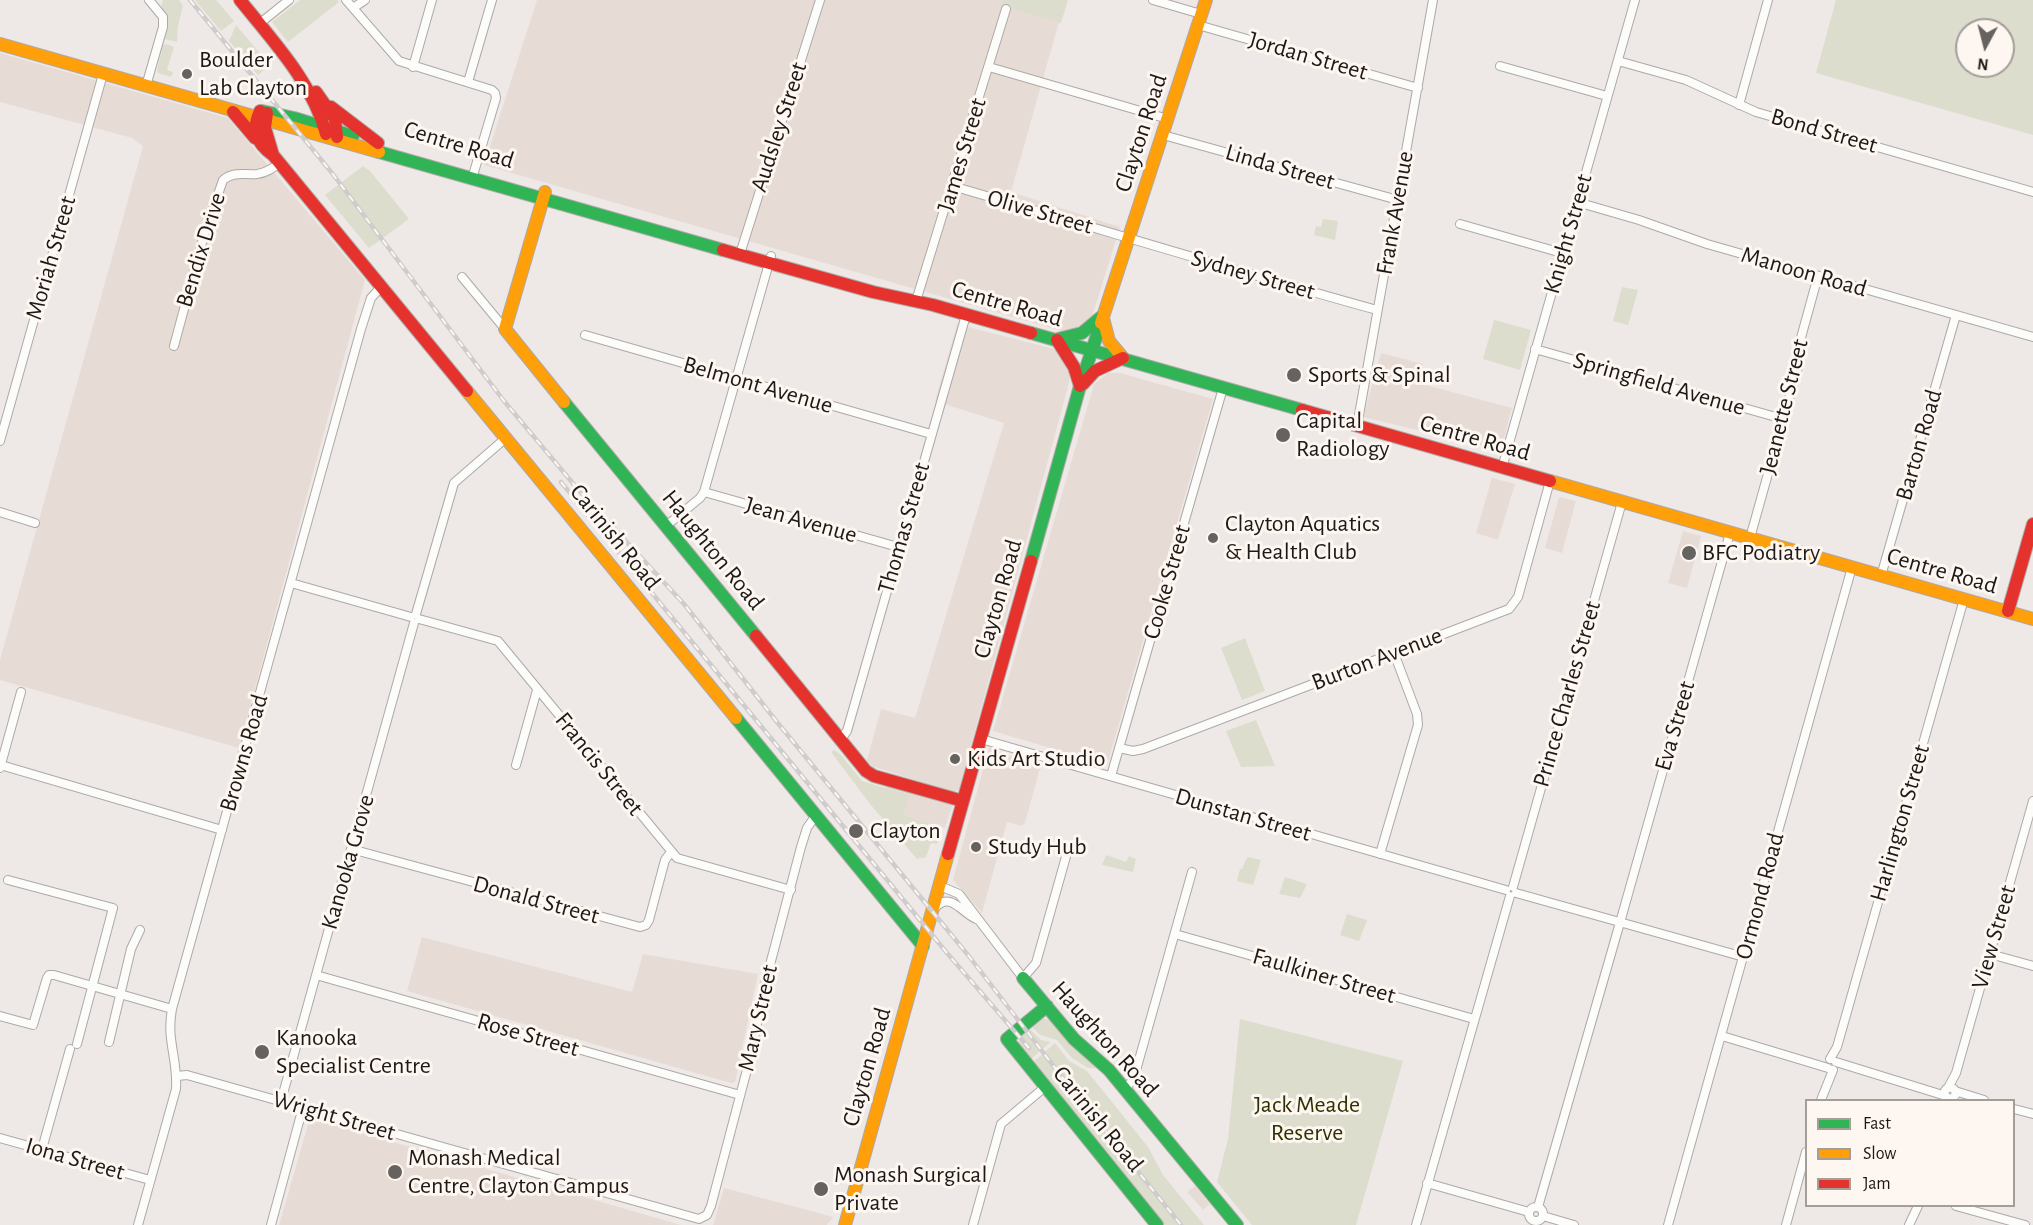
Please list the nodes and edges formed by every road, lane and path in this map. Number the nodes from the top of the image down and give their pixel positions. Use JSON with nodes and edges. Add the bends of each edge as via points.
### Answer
{"nodes":[{"id":1,"x":150,"y":0,"type":"edge"},
{"id":2,"x":240,"y":0,"type":"edge"},
{"id":3,"x":289,"y":0,"type":"edge"},
{"id":4,"x":346,"y":0,"type":"edge"},
{"id":5,"x":365,"y":0,"type":"edge"},
{"id":6,"x":432,"y":0,"type":"edge"},
{"id":7,"x":492,"y":0,"type":"edge"},
{"id":8,"x":820,"y":0,"type":"edge"},
{"id":9,"x":1154,"y":0,"type":"edge"},
{"id":10,"x":1206,"y":0,"type":"edge"},
{"id":11,"x":1433,"y":0,"type":"edge"},
{"id":12,"x":1635,"y":0,"type":"edge"},
{"id":13,"x":1768,"y":0,"type":"edge"},
{"id":14,"x":353,"y":8,"type":"junction"},
{"id":15,"x":1006,"y":9,"type":"dead end"},
{"id":16,"x":1200,"y":19,"type":"junction"},
{"id":17,"x":259,"y":24,"type":"junction"},
{"id":18,"x":0,"y":37,"type":"edge"},
{"id":19,"x":0,"y":44,"type":"edge"},
{"id":20,"x":1618,"y":61,"type":"junction"},
{"id":21,"x":1500,"y":66,"type":"dead end"},
{"id":22,"x":413,"y":67,"type":"junction"},
{"id":23,"x":989,"y":67,"type":"junction"},
{"id":24,"x":103,"y":74,"type":"junction"},
{"id":25,"x":147,"y":82,"type":"junction"},
{"id":26,"x":468,"y":82,"type":"junction"},
{"id":27,"x":1418,"y":88,"type":"junction"},
{"id":28,"x":1607,"y":96,"type":"junction"},
{"id":29,"x":319,"y":101,"type":"junction"},
{"id":30,"x":1739,"y":105,"type":"junction"},
{"id":31,"x":233,"y":112,"type":"junction"},
{"id":32,"x":262,"y":116,"type":"junction"},
{"id":33,"x":1168,"y":119,"type":"junction"},
{"id":34,"x":305,"y":122,"type":"junction"},
{"id":35,"x":280,"y":126,"type":"junction"},
{"id":36,"x":332,"y":134,"type":"junction"},
{"id":37,"x":1163,"y":135,"type":"junction"},
{"id":38,"x":255,"y":138,"type":"junction"},
{"id":39,"x":378,"y":143,"type":"junction"},
{"id":40,"x":275,"y":154,"type":"junction"},
{"id":41,"x":474,"y":172,"type":"junction"},
{"id":42,"x":952,"y":186,"type":"junction"},
{"id":43,"x":2033,"y":192,"type":"edge"},
{"id":44,"x":544,"y":195,"type":"junction"},
{"id":45,"x":1398,"y":200,"type":"junction"},
{"id":46,"x":1577,"y":202,"type":"junction"},
{"id":47,"x":1460,"y":224,"type":"dead end"},
{"id":48,"x":1129,"y":239,"type":"junction"},
{"id":49,"x":741,"y":251,"type":"junction"},
{"id":50,"x":1562,"y":253,"type":"junction"},
{"id":51,"x":770,"y":259,"type":"junction"},
{"id":52,"x":1818,"y":276,"type":"junction"},
{"id":53,"x":462,"y":277,"type":"dead end"},
{"id":54,"x":381,"y":286,"type":"junction"},
{"id":55,"x":910,"y":299,"type":"junction"},
{"id":56,"x":1377,"y":310,"type":"junction"},
{"id":57,"x":966,"y":315,"type":"junction"},
{"id":58,"x":1102,"y":315,"type":"junction"},
{"id":59,"x":1956,"y":315,"type":"junction"},
{"id":60,"x":505,"y":329,"type":"junction"},
{"id":61,"x":585,"y":335,"type":"dead end"},
{"id":62,"x":2033,"y":337,"type":"edge"},
{"id":63,"x":1057,"y":340,"type":"junction"},
{"id":64,"x":174,"y":346,"type":"dead end"},
{"id":65,"x":1091,"y":349,"type":"junction"},
{"id":66,"x":1535,"y":349,"type":"junction"},
{"id":67,"x":1123,"y":358,"type":"junction"},
{"id":68,"x":736,"y":378,"type":"junction"},
{"id":69,"x":1080,"y":386,"type":"junction"},
{"id":70,"x":1223,"y":388,"type":"junction"},
{"id":71,"x":1783,"y":419,"type":"junction"},
{"id":72,"x":1357,"y":426,"type":"junction"},
{"id":73,"x":931,"y":434,"type":"junction"},
{"id":74,"x":507,"y":437,"type":"junction"},
{"id":75,"x":0,"y":441,"type":"edge"},
{"id":76,"x":1502,"y":468,"type":"junction"},
{"id":77,"x":1550,"y":481,"type":"junction"},
{"id":78,"x":704,"y":492,"type":"junction"},
{"id":79,"x":1622,"y":502,"type":"junction"},
{"id":80,"x":0,"y":512,"type":"edge"},
{"id":81,"x":35,"y":523,"type":"dead end"},
{"id":82,"x":2033,"y":524,"type":"edge"},
{"id":83,"x":666,"y":526,"type":"junction"},
{"id":84,"x":1730,"y":532,"type":"junction"},
{"id":85,"x":1750,"y":538,"type":"junction"},
{"id":86,"x":898,"y":547,"type":"junction"},
{"id":87,"x":1852,"y":567,"type":"junction"},
{"id":88,"x":1881,"y":576,"type":"junction"},
{"id":89,"x":291,"y":584,"type":"junction"},
{"id":90,"x":1964,"y":599,"type":"junction"},
{"id":91,"x":2008,"y":611,"type":"junction"},
{"id":92,"x":415,"y":618,"type":"junction"},
{"id":93,"x":2033,"y":619,"type":"edge"},
{"id":94,"x":1394,"y":653,"type":"junction"},
{"id":95,"x":537,"y":690,"type":"junction"},
{"id":96,"x":21,"y":692,"type":"dead end"},
{"id":97,"x":841,"y":739,"type":"junction"},
{"id":98,"x":981,"y":739,"type":"junction"},
{"id":99,"x":1119,"y":748,"type":"junction"},
{"id":100,"x":516,"y":765,"type":"dead end"},
{"id":101,"x":0,"y":767,"type":"edge"},
{"id":102,"x":1111,"y":776,"type":"junction"},
{"id":103,"x":963,"y":801,"type":"junction"},
{"id":104,"x":2033,"y":801,"type":"edge"},
{"id":105,"x":816,"y":815,"type":"junction"},
{"id":106,"x":222,"y":830,"type":"junction"},
{"id":107,"x":1069,"y":846,"type":"dead end"},
{"id":108,"x":351,"y":849,"type":"junction"},
{"id":109,"x":671,"y":852,"type":"junction"},
{"id":110,"x":1380,"y":854,"type":"junction"},
{"id":111,"x":1192,"y":872,"type":"dead end"},
{"id":112,"x":8,"y":880,"type":"dead end"},
{"id":113,"x":940,"y":886,"type":"junction"},
{"id":114,"x":791,"y":890,"type":"junction"},
{"id":115,"x":1511,"y":891,"type":"junction"},
{"id":116,"x":932,"y":912,"type":"junction"},
{"id":117,"x":976,"y":919,"type":"junction"},
{"id":118,"x":1620,"y":922,"type":"junction"},
{"id":119,"x":140,"y":930,"type":"dead end"},
{"id":120,"x":1175,"y":934,"type":"junction"},
{"id":121,"x":923,"y":946,"type":"junction"},
{"id":122,"x":1990,"y":954,"type":"junction"},
{"id":123,"x":1744,"y":957,"type":"junction"},
{"id":124,"x":2033,"y":966,"type":"edge"},
{"id":125,"x":316,"y":975,"type":"junction"},
{"id":126,"x":1023,"y":978,"type":"junction"},
{"id":127,"x":91,"y":986,"type":"junction"},
{"id":128,"x":120,"y":994,"type":"junction"},
{"id":129,"x":1047,"y":1006,"type":"junction"},
{"id":130,"x":172,"y":1009,"type":"junction"},
{"id":131,"x":0,"y":1016,"type":"edge"},
{"id":132,"x":1474,"y":1019,"type":"junction"},
{"id":133,"x":1722,"y":1036,"type":"junction"},
{"id":134,"x":109,"y":1042,"type":"dead end"},
{"id":135,"x":1832,"y":1064,"type":"junction"},
{"id":136,"x":177,"y":1076,"type":"junction"},
{"id":137,"x":1045,"y":1087,"type":"junction"},
{"id":138,"x":1125,"y":1089,"type":"junction"},
{"id":139,"x":740,"y":1095,"type":"junction"},
{"id":140,"x":1950,"y":1095,"type":"edge"},
{"id":141,"x":1822,"y":1099,"type":"edge"},
{"id":142,"x":1978,"y":1099,"type":"edge"},
{"id":143,"x":281,"y":1101,"type":"junction"},
{"id":144,"x":303,"y":1107,"type":"junction"},
{"id":145,"x":2015,"y":1110,"type":"edge"},
{"id":146,"x":2033,"y":1114,"type":"edge"},
{"id":147,"x":0,"y":1138,"type":"edge"},
{"id":148,"x":42,"y":1149,"type":"junction"},
{"id":149,"x":1805,"y":1156,"type":"edge"},
{"id":150,"x":150,"y":1180,"type":"junction"},
{"id":151,"x":1427,"y":1183,"type":"junction"},
{"id":152,"x":1538,"y":1207,"type":"junction"},
{"id":153,"x":1918,"y":1207,"type":"edge"},
{"id":154,"x":1960,"y":1207,"type":"edge"},
{"id":155,"x":1529,"y":1212,"type":"junction"},
{"id":156,"x":1543,"y":1216,"type":"junction"},
{"id":157,"x":699,"y":1219,"type":"joint"},
{"id":158,"x":845,"y":1221,"type":"edge"},
{"id":159,"x":1534,"y":1223,"type":"edge"},
{"id":160,"x":138,"y":1225,"type":"edge"},
{"id":161,"x":271,"y":1225,"type":"edge"},
{"id":162,"x":972,"y":1225,"type":"edge"},
{"id":163,"x":1157,"y":1225,"type":"edge"},
{"id":164,"x":1237,"y":1225,"type":"edge"},
{"id":165,"x":1416,"y":1225,"type":"edge"},
{"id":166,"x":1574,"y":1225,"type":"edge"},
{"id":167,"x":1668,"y":1225,"type":"edge"},
{"id":168,"x":1786,"y":1225,"type":"edge"},
{"id":169,"x":1909,"y":1225,"type":"edge"},
{"id":170,"x":2025,"y":1225,"type":"edge"}],
"edges":[{"from":1,"to":25,"type":"street","via":[[163,17],[163,27]]},
{"from":2,"to":17,"type":"main road"},
{"from":3,"to":17,"type":"street"},
{"from":4,"to":14,"type":"street"},
{"from":5,"to":14,"type":"street"},
{"from":6,"to":22,"type":"street"},
{"from":7,"to":26,"type":"street"},
{"from":8,"to":49,"type":"street","name":"Audsley Street"},
{"from":9,"to":16,"type":"street","name":"Jordan Street"},
{"from":10,"to":16,"type":"main road","name":"Clayton Road"},
{"from":11,"to":27,"type":"street","name":"Frank Avenue"},
{"from":12,"to":20,"type":"street","name":"Knight Street"},
{"from":13,"to":30,"type":"street"},
{"from":14,"to":22,"type":"street","via":[[399,61]]},
{"from":15,"to":23,"type":"street","name":"James Street"},
{"from":16,"to":27,"type":"street","name":"Jordan Street"},
{"from":16,"to":33,"type":"main road","name":"Clayton Road"},
{"from":17,"to":29,"type":"main road"},
{"from":18,"to":25,"type":"main road","name":"Centre Road"},
{"from":19,"to":24,"type":"main road","name":"Centre Road"},
{"from":20,"to":28,"type":"street","name":"Knight Street"},
{"from":20,"to":30,"type":"street","name":"Bond Street","via":[[1686,80]]},
{"from":21,"to":28,"type":"street"},
{"from":22,"to":26,"type":"street"},
{"from":23,"to":33,"type":"street"},
{"from":23,"to":42,"type":"street","name":"James Street"},
{"from":24,"to":25,"type":"main road","name":"Centre Road"},
{"from":24,"to":75,"type":"street","name":"Moriah Street"},
{"from":25,"to":31,"type":"main road","name":"Centre Road"},
{"from":25,"to":32,"type":"main road","name":"Centre Road"},
{"from":26,"to":41,"type":"street","via":[[492,90],[496,98]]},
{"from":27,"to":45,"type":"street","name":"Frank Avenue"},
{"from":28,"to":46,"type":"street","name":"Knight Street"},
{"from":29,"to":34,"type":"main road"},
{"from":29,"to":36,"type":"main road"},
{"from":29,"to":39,"type":"main road"},
{"from":30,"to":43,"type":"street","name":"Bond Street"},
{"from":31,"to":32,"type":"main road","name":"Centre Road"},
{"from":31,"to":38,"type":"main road","name":"Carinish Road"},
{"from":32,"to":34,"type":"main road","name":"Centre Road"},
{"from":32,"to":35,"type":"main road","name":"Centre Road"},
{"from":32,"to":38,"type":"main road"},
{"from":32,"to":40,"type":"main road","name":"Carinish Road"},
{"from":33,"to":37,"type":"main road","name":"Clayton Road"},
{"from":34,"to":36,"type":"main road","name":"Centre Road"},
{"from":35,"to":36,"type":"main road","name":"Centre Road"},
{"from":35,"to":40,"type":"main road","via":[[272,138]]},
{"from":36,"to":39,"type":"main road","name":"Centre Road"},
{"from":36,"to":44,"type":"main road","name":"Centre Road"},
{"from":37,"to":45,"type":"street","name":"Linda Street"},
{"from":37,"to":48,"type":"main road","name":"Clayton Road"},
{"from":38,"to":40,"type":"main road","name":"Carinish Road","via":[[262,148]]},
{"from":39,"to":41,"type":"main road","name":"Centre Road"},
{"from":40,"to":54,"type":"main road","name":"Carinish Road"},
{"from":40,"to":64,"type":"street","name":"Bendix Drive","via":[[265,172],[237,173],[223,180]]},
{"from":41,"to":44,"type":"main road","name":"Centre Road"},
{"from":42,"to":48,"type":"street","name":"Olive Street"},
{"from":42,"to":55,"type":"street","name":"James Street"},
{"from":44,"to":49,"type":"main road","name":"Centre Road"},
{"from":44,"to":60,"type":"main road"},
{"from":45,"to":56,"type":"street","name":"Frank Avenue"},
{"from":46,"to":50,"type":"street","name":"Knight Street"},
{"from":46,"to":52,"type":"street","name":"Manoon Road"},
{"from":47,"to":50,"type":"street"},
{"from":48,"to":56,"type":"street","name":"Sydney Street"},
{"from":48,"to":58,"type":"main road","name":"Clayton Road"},
{"from":49,"to":51,"type":"main road","name":"Centre Road"},
{"from":50,"to":66,"type":"street","name":"Knight Street"},
{"from":51,"to":55,"type":"main road","name":"Centre Road","via":[[873,292]]},
{"from":51,"to":68,"type":"street"},
{"from":52,"to":59,"type":"street","name":"Manoon Road"},
{"from":52,"to":71,"type":"street","name":"Jeanette Street","via":[[1798,345],[1798,363]]},
{"from":53,"to":60,"type":"street","name":"Haughton Road"},
{"from":54,"to":74,"type":"main road","name":"Carinish Road"},
{"from":54,"to":89,"type":"street","name":"Browns Road","via":[[371,298],[364,318]]},
{"from":55,"to":57,"type":"main road","name":"Centre Road"},
{"from":56,"to":72,"type":"street","name":"Frank Avenue"},
{"from":57,"to":63,"type":"main road","name":"Centre Road"},
{"from":57,"to":73,"type":"street","name":"Thomas Street"},
{"from":58,"to":63,"type":"main road","via":[[1082,333]]},
{"from":58,"to":65,"type":"main road","name":"Clayton Road"},
{"from":58,"to":67,"type":"main road","via":[[1109,341]]},
{"from":59,"to":62,"type":"street","name":"Manoon Road"},
{"from":59,"to":88,"type":"street","name":"Barton Road"},
{"from":60,"to":83,"type":"main road","name":"Haughton Road"},
{"from":61,"to":68,"type":"street","name":"Belmont Avenue"},
{"from":63,"to":65,"type":"main road","name":"Centre Road"},
{"from":63,"to":69,"type":"main road","via":[[1074,367]]},
{"from":65,"to":67,"type":"main road","name":"Centre Road"},
{"from":65,"to":69,"type":"main road","name":"Clayton Road"},
{"from":66,"to":71,"type":"street","name":"Springfield Avenue"},
{"from":66,"to":76,"type":"street","name":"Knight Street"},
{"from":67,"to":69,"type":"main road","via":[[1095,371]]},
{"from":67,"to":70,"type":"main road","name":"Centre Road"},
{"from":68,"to":73,"type":"street","name":"Belmont Avenue"},
{"from":68,"to":78,"type":"street"},
{"from":69,"to":98,"type":"main road","name":"Clayton Road"},
{"from":70,"to":72,"type":"main road","name":"Centre Road"},
{"from":70,"to":99,"type":"street","name":"Cooke Street"},
{"from":71,"to":85,"type":"street","name":"Jeanette Street"},
{"from":72,"to":76,"type":"main road","name":"Centre Road"},
{"from":73,"to":86,"type":"street","name":"Thomas Street"},
{"from":74,"to":92,"type":"street","name":"Kanooka Grove","via":[[454,483]]},
{"from":74,"to":105,"type":"main road","name":"Carinish Road"},
{"from":76,"to":77,"type":"main road","name":"Centre Road"},
{"from":77,"to":79,"type":"main road","name":"Centre Road"},
{"from":77,"to":94,"type":"street","name":"Burton Avenue","via":[[1518,597],[1509,609]]},
{"from":78,"to":83,"type":"street"},
{"from":78,"to":86,"type":"street","name":"Jean Avenue"},
{"from":79,"to":84,"type":"main road","name":"Centre Road"},
{"from":79,"to":115,"type":"street","name":"Prince Charles Street"},
{"from":80,"to":81,"type":"street"},
{"from":82,"to":91,"type":"main road"},
{"from":83,"to":97,"type":"main road","name":"Haughton Road"},
{"from":84,"to":85,"type":"main road","name":"Centre Road"},
{"from":84,"to":118,"type":"street","name":"Eva Street"},
{"from":85,"to":87,"type":"main road","name":"Centre Road"},
{"from":86,"to":97,"type":"street","name":"Thomas Street","via":[[847,731]]},
{"from":87,"to":88,"type":"main road","name":"Centre Road"},
{"from":87,"to":123,"type":"street","name":"Ormond Road"},
{"from":88,"to":90,"type":"main road","name":"Centre Road"},
{"from":89,"to":92,"type":"street","name":"Francis Street"},
{"from":89,"to":106,"type":"street","name":"Browns Road"},
{"from":90,"to":91,"type":"main road","name":"Centre Road"},
{"from":90,"to":135,"type":"street","name":"Harlington Street"},
{"from":91,"to":93,"type":"main road","name":"Centre Road"},
{"from":92,"to":95,"type":"street","name":"Francis Street","via":[[498,641]]},
{"from":92,"to":108,"type":"street","name":"Kanooka Grove"},
{"from":94,"to":99,"type":"street","name":"Burton Avenue","via":[[1143,749]]},
{"from":94,"to":110,"type":"street","via":[[1418,725]]},
{"from":95,"to":100,"type":"street"},
{"from":95,"to":109,"type":"street","name":"Francis Street"},
{"from":96,"to":101,"type":"street"},
{"from":97,"to":103,"type":"main road","name":"Haughton Road","via":[[874,776]]},
{"from":98,"to":102,"type":"street","name":"Dunstan Street"},
{"from":98,"to":103,"type":"main road","name":"Clayton Road"},
{"from":99,"to":102,"type":"street","name":"Cooke Street"},
{"from":101,"to":106,"type":"street"},
{"from":102,"to":110,"type":"street","name":"Dunstan Street"},
{"from":103,"to":113,"type":"main road","name":"Clayton Road"},
{"from":104,"to":122,"type":"street","name":"View Street"},
{"from":105,"to":114,"type":"street","name":"Mary Street","via":[[807,828]]},
{"from":105,"to":121,"type":"main road","name":"Carinish Road"},
{"from":106,"to":130,"type":"street","name":"Browns Road"},
{"from":107,"to":126,"type":"street","via":[[1036,963]]},
{"from":108,"to":109,"type":"street","name":"Donald Street","via":[[640,927],[649,920],[665,860]]},
{"from":108,"to":125,"type":"street","name":"Kanooka Grove"},
{"from":109,"to":114,"type":"street","name":"Francis Street","via":[[677,858]]},
{"from":110,"to":115,"type":"street","name":"Dunstan Street"},
{"from":111,"to":120,"type":"street"},
{"from":112,"to":127,"type":"street","via":[[113,908]]},
{"from":113,"to":116,"type":"main road","name":"Clayton Road"},
{"from":113,"to":117,"type":"street","name":"Haughton Road","via":[[958,894]]},
{"from":114,"to":139,"type":"street","name":"Mary Street"},
{"from":115,"to":118,"type":"street","name":"Dunstan Street"},
{"from":115,"to":132,"type":"street","name":"Prince Charles Street"},
{"from":116,"to":117,"type":"street","via":[[942,902],[950,901]]},
{"from":116,"to":121,"type":"main road","name":"Clayton Road"},
{"from":117,"to":126,"type":"street","name":"Haughton Road"},
{"from":118,"to":123,"type":"street","name":"Dunstan Street"},
{"from":118,"to":152,"type":"street","name":"Eva Street"},
{"from":119,"to":128,"type":"street"},
{"from":120,"to":132,"type":"street","name":"Faulkiner Street"},
{"from":120,"to":138,"type":"street","via":[[1135,1074]]},
{"from":121,"to":158,"type":"main road","name":"Clayton Road"},
{"from":122,"to":124,"type":"street"},
{"from":122,"to":140,"type":"street","name":"View Street"},
{"from":123,"to":133,"type":"street","name":"Ormond Road"},
{"from":125,"to":139,"type":"street","name":"Rose Street"},
{"from":125,"to":143,"type":"street","name":"Kanooka Grove"},
{"from":126,"to":129,"type":"main road","name":"Haughton Road"},
{"from":127,"to":128,"type":"street"},
{"from":127,"to":131,"type":"street","via":[[49,975],[33,1025]]},
{"from":127,"to":148,"type":"street"},
{"from":128,"to":130,"type":"street"},
{"from":128,"to":134,"type":"street"},
{"from":129,"to":137,"type":"main road","name":"Carinish Road","via":[[1007,1039]]},
{"from":129,"to":138,"type":"main road","name":"Haughton Road"},
{"from":130,"to":136,"type":"street","name":"Browns Road","via":[[169,1035]]},
{"from":132,"to":151,"type":"street","name":"Prince Charles Street"},
{"from":133,"to":135,"type":"street"},
{"from":133,"to":167,"type":"street","name":"Ormond Road"},
{"from":135,"to":140,"type":"street"},
{"from":135,"to":141,"type":"street","name":"Harlington Street"},
{"from":136,"to":143,"type":"street","name":"Wright Street","via":[[187,1075]]},
{"from":136,"to":150,"type":"street","name":"Browns Road"},
{"from":137,"to":162,"type":"street","via":[[1001,1124]]},
{"from":137,"to":163,"type":"main road","name":"Carinish Road"},
{"from":138,"to":164,"type":"main road","name":"Haughton Road"},
{"from":139,"to":157,"type":"street","name":"Mary Street","via":[[711,1206],[707,1215]]},
{"from":140,"to":142,"type":"street"},
{"from":143,"to":144,"type":"street","name":"Wright Street"},
{"from":144,"to":157,"type":"street","name":"Wright Street"},
{"from":144,"to":161,"type":"street"},
{"from":145,"to":146,"type":"street"},
{"from":147,"to":148,"type":"street","name":"Iona Street"},
{"from":148,"to":150,"type":"street","name":"Iona Street"},
{"from":149,"to":168,"type":"street"},
{"from":150,"to":160,"type":"street","name":"Browns Road"},
{"from":151,"to":155,"type":"street"},
{"from":151,"to":165,"type":"street","name":"Prince Charles Street"},
{"from":152,"to":155,"type":"street"},
{"from":152,"to":156,"type":"street"},
{"from":153,"to":169,"type":"street"},
{"from":154,"to":170,"type":"street"},
{"from":155,"to":159,"type":"street"},
{"from":156,"to":159,"type":"street"},
{"from":156,"to":166,"type":"street"}]}
